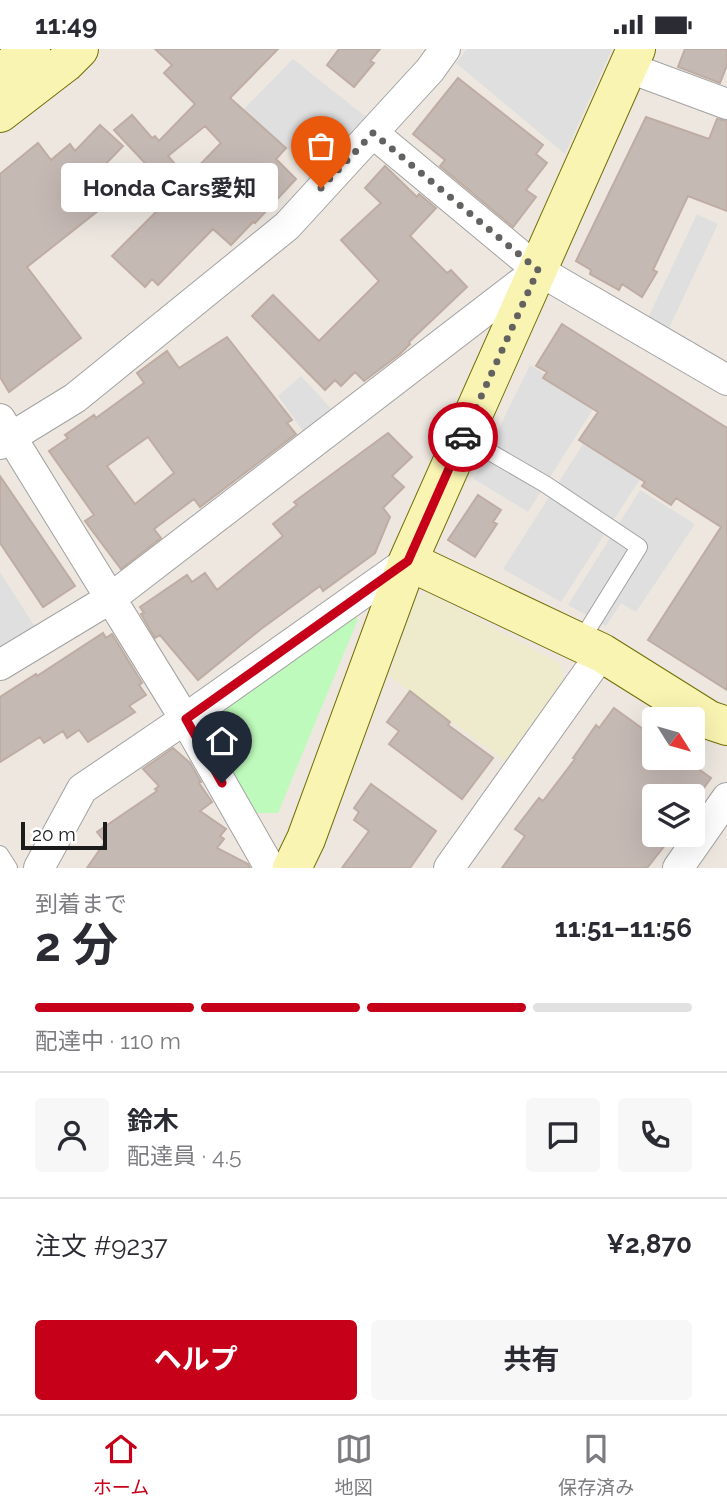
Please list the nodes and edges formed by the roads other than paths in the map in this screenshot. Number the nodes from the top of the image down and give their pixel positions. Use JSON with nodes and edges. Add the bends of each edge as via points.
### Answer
{"nodes":[{"id":1,"x":31,"y":49,"type":"edge"},
{"id":2,"x":79,"y":49,"type":"edge"},
{"id":3,"x":445,"y":49,"type":"edge"},
{"id":4,"x":632,"y":58,"type":"edge"},
{"id":5,"x":0,"y":75,"type":"edge"},
{"id":6,"x":727,"y":104,"type":"edge"},
{"id":7,"x":0,"y":113,"type":"edge"},
{"id":8,"x":373,"y":133,"type":"junction"},
{"id":9,"x":538,"y":270,"type":"junction"},
{"id":10,"x":727,"y":380,"type":"edge"},
{"id":11,"x":4,"y":433,"type":"edge"},
{"id":12,"x":463,"y":437,"type":"junction"},
{"id":13,"x":408,"y":561,"type":"junction"},
{"id":14,"x":111,"y":598,"type":"junction"},
{"id":15,"x":591,"y":647,"type":"junction"},
{"id":16,"x":0,"y":665,"type":"edge"},
{"id":17,"x":186,"y":719,"type":"junction"},
{"id":18,"x":727,"y":726,"type":"edge"},
{"id":19,"x":727,"y":798,"type":"edge"},
{"id":20,"x":0,"y":854,"type":"edge"},
{"id":21,"x":9,"y":868,"type":"edge"},
{"id":22,"x":39,"y":868,"type":"edge"},
{"id":23,"x":270,"y":868,"type":"edge"},
{"id":24,"x":292,"y":868,"type":"edge"},
{"id":25,"x":449,"y":868,"type":"edge"},
{"id":26,"x":678,"y":868,"type":"edge"}],
"edges":[{"from":1,"to":5,"type":"street"},
{"from":2,"to":7,"type":"street"},
{"from":3,"to":8,"type":"street"},
{"from":4,"to":6,"type":"street"},
{"from":4,"to":9,"type":"street"},
{"from":8,"to":9,"type":"street"},
{"from":8,"to":11,"type":"street","via":[[287,226],[75,398]]},
{"from":9,"to":10,"type":"street"},
{"from":9,"to":12,"type":"street"},
{"from":9,"to":14,"type":"street"},
{"from":11,"to":14,"type":"street"},
{"from":12,"to":13,"type":"street"},
{"from":12,"to":15,"type":"lane","via":[[554,489],[639,547]]},
{"from":13,"to":15,"type":"street"},
{"from":13,"to":17,"type":"street"},
{"from":13,"to":24,"type":"street"},
{"from":14,"to":16,"type":"street"},
{"from":14,"to":17,"type":"street"},
{"from":15,"to":18,"type":"street","via":[[709,720]]},
{"from":15,"to":25,"type":"street"},
{"from":17,"to":22,"type":"street","via":[[82,789]]},
{"from":17,"to":23,"type":"street"},
{"from":19,"to":26,"type":"street"},
{"from":20,"to":21,"type":"lane"}]}
